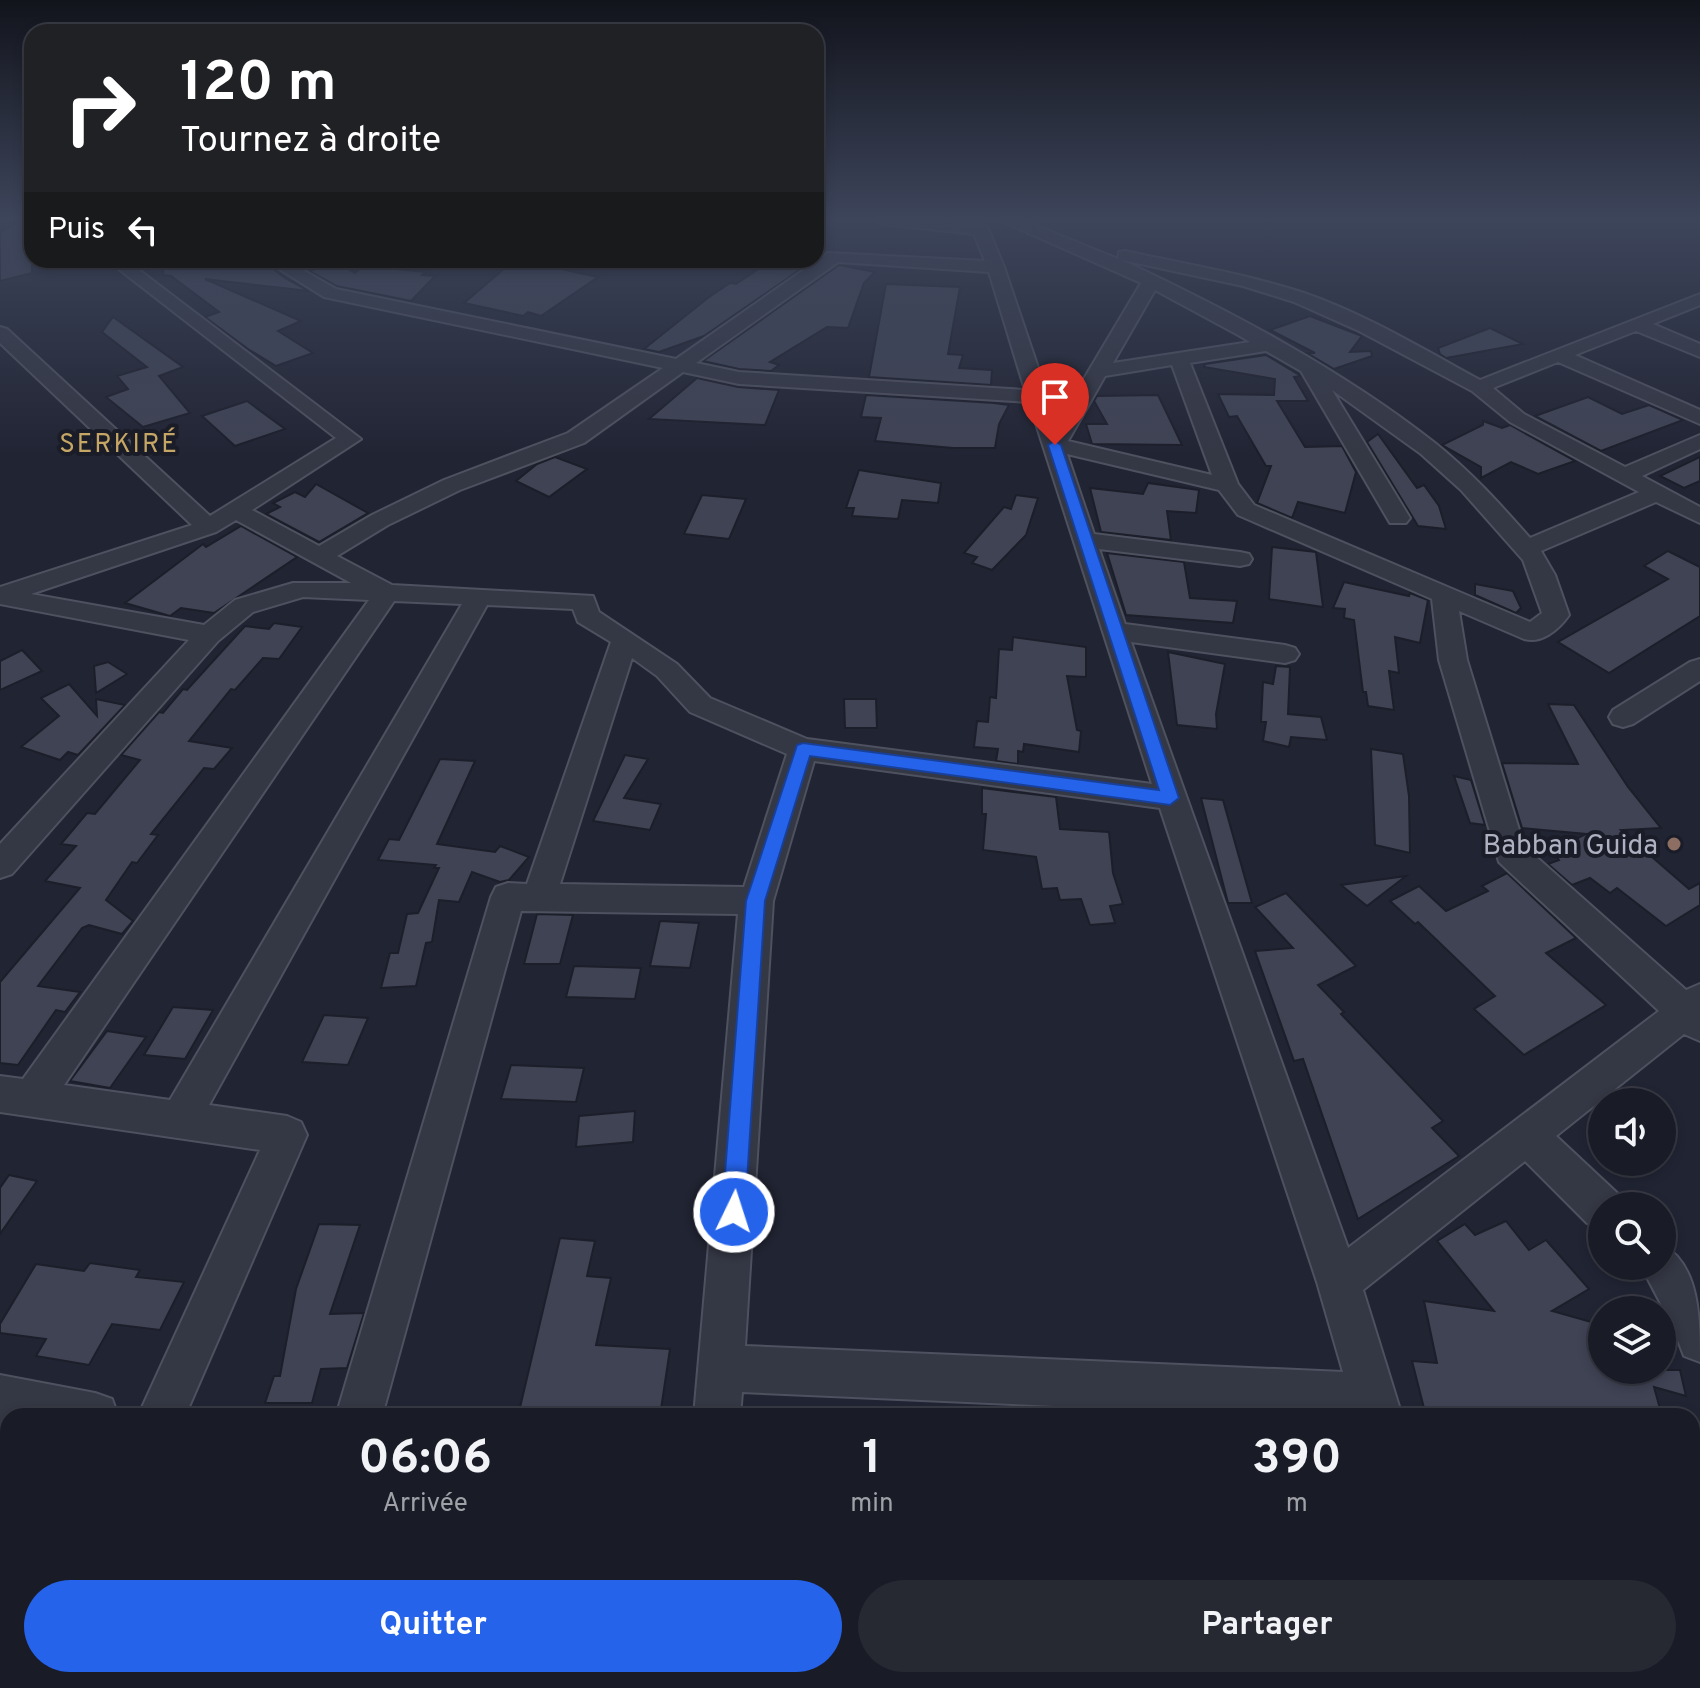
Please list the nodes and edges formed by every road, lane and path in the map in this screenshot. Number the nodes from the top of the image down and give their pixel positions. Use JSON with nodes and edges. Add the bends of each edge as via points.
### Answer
{"nodes":[{"id":1,"x":165,"y":298,"type":"edge"},
{"id":2,"x":353,"y":298,"type":"edge"},
{"id":3,"x":774,"y":298,"type":"edge"},
{"id":4,"x":1006,"y":298,"type":"edge"},
{"id":5,"x":1141,"y":298,"type":"edge"},
{"id":6,"x":1182,"y":298,"type":"edge"},
{"id":7,"x":1299,"y":298,"type":"edge"},
{"id":8,"x":1700,"y":299,"type":"edge"},
{"id":9,"x":1636,"y":324,"type":"junction"},
{"id":10,"x":0,"y":333,"type":"edge"},
{"id":11,"x":1268,"y":345,"type":"junction"},
{"id":12,"x":1700,"y":351,"type":"edge"},
{"id":13,"x":1558,"y":355,"type":"junction"},
{"id":14,"x":1179,"y":358,"type":"junction"},
{"id":15,"x":676,"y":365,"type":"junction"},
{"id":16,"x":1308,"y":366,"type":"junction"},
{"id":17,"x":1098,"y":371,"type":"junction"},
{"id":18,"x":1479,"y":387,"type":"junction"},
{"id":19,"x":1039,"y":397,"type":"junction"},
{"id":20,"x":1700,"y":418,"type":"edge"},
{"id":21,"x":1700,"y":441,"type":"edge"},
{"id":22,"x":1055,"y":445,"type":"junction"},
{"id":23,"x":1625,"y":475,"type":"junction"},
{"id":24,"x":1227,"y":485,"type":"junction"},
{"id":25,"x":1657,"y":493,"type":"junction"},
{"id":26,"x":235,"y":510,"type":"junction"},
{"id":27,"x":1700,"y":516,"type":"edge"},
{"id":28,"x":1398,"y":518,"type":"dead end"},
{"id":29,"x":208,"y":527,"type":"junction"},
{"id":30,"x":1084,"y":540,"type":"junction"},
{"id":31,"x":1525,"y":549,"type":"junction"},
{"id":32,"x":319,"y":556,"type":"junction"},
{"id":33,"x":1240,"y":559,"type":"dead end"},
{"id":34,"x":387,"y":593,"type":"junction"},
{"id":35,"x":1444,"y":593,"type":"junction"},
{"id":36,"x":0,"y":596,"type":"edge"},
{"id":37,"x":480,"y":596,"type":"junction"},
{"id":38,"x":1114,"y":631,"type":"junction"},
{"id":39,"x":209,"y":635,"type":"junction"},
{"id":40,"x":625,"y":639,"type":"junction"},
{"id":41,"x":1285,"y":654,"type":"dead end"},
{"id":42,"x":1700,"y":668,"type":"edge"},
{"id":43,"x":1623,"y":717,"type":"dead end"},
{"id":44,"x":803,"y":749,"type":"junction"},
{"id":45,"x":1170,"y":798,"type":"junction"},
{"id":46,"x":0,"y":865,"type":"edge"},
{"id":47,"x":539,"y":898,"type":"junction"},
{"id":48,"x":756,"y":901,"type":"junction"},
{"id":49,"x":1695,"y":1012,"type":"edge"},
{"id":50,"x":16,"y":1096,"type":"edge"},
{"id":51,"x":180,"y":1120,"type":"junction"},
{"id":52,"x":1527,"y":1135,"type":"junction"},
{"id":53,"x":1588,"y":1194,"type":"edge"},
{"id":54,"x":1670,"y":1280,"type":"edge"},
{"id":55,"x":1339,"y":1282,"type":"junction"},
{"id":56,"x":1700,"y":1340,"type":"edge"},
{"id":57,"x":723,"y":1368,"type":"junction"},
{"id":58,"x":0,"y":1398,"type":"edge"},
{"id":59,"x":1376,"y":1406,"type":"edge"},
{"id":60,"x":53,"y":1408,"type":"edge"},
{"id":61,"x":165,"y":1408,"type":"edge"},
{"id":62,"x":361,"y":1408,"type":"edge"},
{"id":63,"x":718,"y":1408,"type":"edge"}],
"edges":[{"from":1,"to":26,"type":"street","via":[[350,439]]},
{"from":2,"to":15,"type":"street"},
{"from":3,"to":15,"type":"street"},
{"from":4,"to":19,"type":"street"},
{"from":5,"to":17,"type":"street"},
{"from":6,"to":11,"type":"street"},
{"from":7,"to":18,"type":"street"},
{"from":8,"to":9,"type":"street"},
{"from":9,"to":12,"type":"street"},
{"from":9,"to":13,"type":"street"},
{"from":10,"to":29,"type":"street"},
{"from":11,"to":14,"type":"street"},
{"from":11,"to":16,"type":"street"},
{"from":13,"to":18,"type":"street"},
{"from":13,"to":20,"type":"street"},
{"from":14,"to":17,"type":"street"},
{"from":14,"to":24,"type":"street"},
{"from":15,"to":19,"type":"street","via":[[739,378]]},
{"from":15,"to":32,"type":"street","via":[[576,438],[452,485]]},
{"from":16,"to":28,"type":"street"},
{"from":16,"to":31,"type":"street","via":[[1383,413],[1456,469]]},
{"from":17,"to":22,"type":"street"},
{"from":18,"to":23,"type":"street","via":[[1517,418]]},
{"from":19,"to":22,"type":"street"},
{"from":21,"to":23,"type":"street"},
{"from":22,"to":24,"type":"street"},
{"from":22,"to":30,"type":"street"},
{"from":23,"to":25,"type":"street"},
{"from":24,"to":35,"type":"street","via":[[1246,510]]},
{"from":25,"to":27,"type":"street"},
{"from":25,"to":31,"type":"street"},
{"from":26,"to":29,"type":"street"},
{"from":26,"to":32,"type":"street"},
{"from":29,"to":36,"type":"street"},
{"from":30,"to":33,"type":"street"},
{"from":30,"to":38,"type":"street"},
{"from":31,"to":35,"type":"street","via":[[1538,564],[1556,615],[1533,633]]},
{"from":32,"to":34,"type":"street"},
{"from":34,"to":37,"type":"street"},
{"from":34,"to":39,"type":"street","via":[[302,589],[244,606]]},
{"from":34,"to":50,"type":"street"},
{"from":35,"to":49,"type":"street","via":[[1453,660],[1510,853]]},
{"from":36,"to":39,"type":"street"},
{"from":37,"to":40,"type":"street","via":[[584,602],[587,616]]},
{"from":37,"to":51,"type":"street"},
{"from":38,"to":41,"type":"street"},
{"from":38,"to":45,"type":"street"},
{"from":39,"to":46,"type":"street"},
{"from":40,"to":44,"type":"street","via":[[667,670],[700,705]]},
{"from":40,"to":47,"type":"street"},
{"from":42,"to":43,"type":"street"},
{"from":44,"to":45,"type":"street"},
{"from":44,"to":48,"type":"street"},
{"from":45,"to":55,"type":"street"},
{"from":47,"to":48,"type":"street"},
{"from":47,"to":62,"type":"street","via":[[508,897]]},
{"from":48,"to":57,"type":"street"},
{"from":49,"to":52,"type":"street"},
{"from":50,"to":51,"type":"street"},
{"from":51,"to":61,"type":"street","via":[[287,1135]]},
{"from":52,"to":53,"type":"street"},
{"from":52,"to":55,"type":"street"},
{"from":54,"to":56,"type":"street"},
{"from":55,"to":59,"type":"street"},
{"from":57,"to":59,"type":"street"},
{"from":57,"to":63,"type":"street"},
{"from":58,"to":60,"type":"street"}]}
